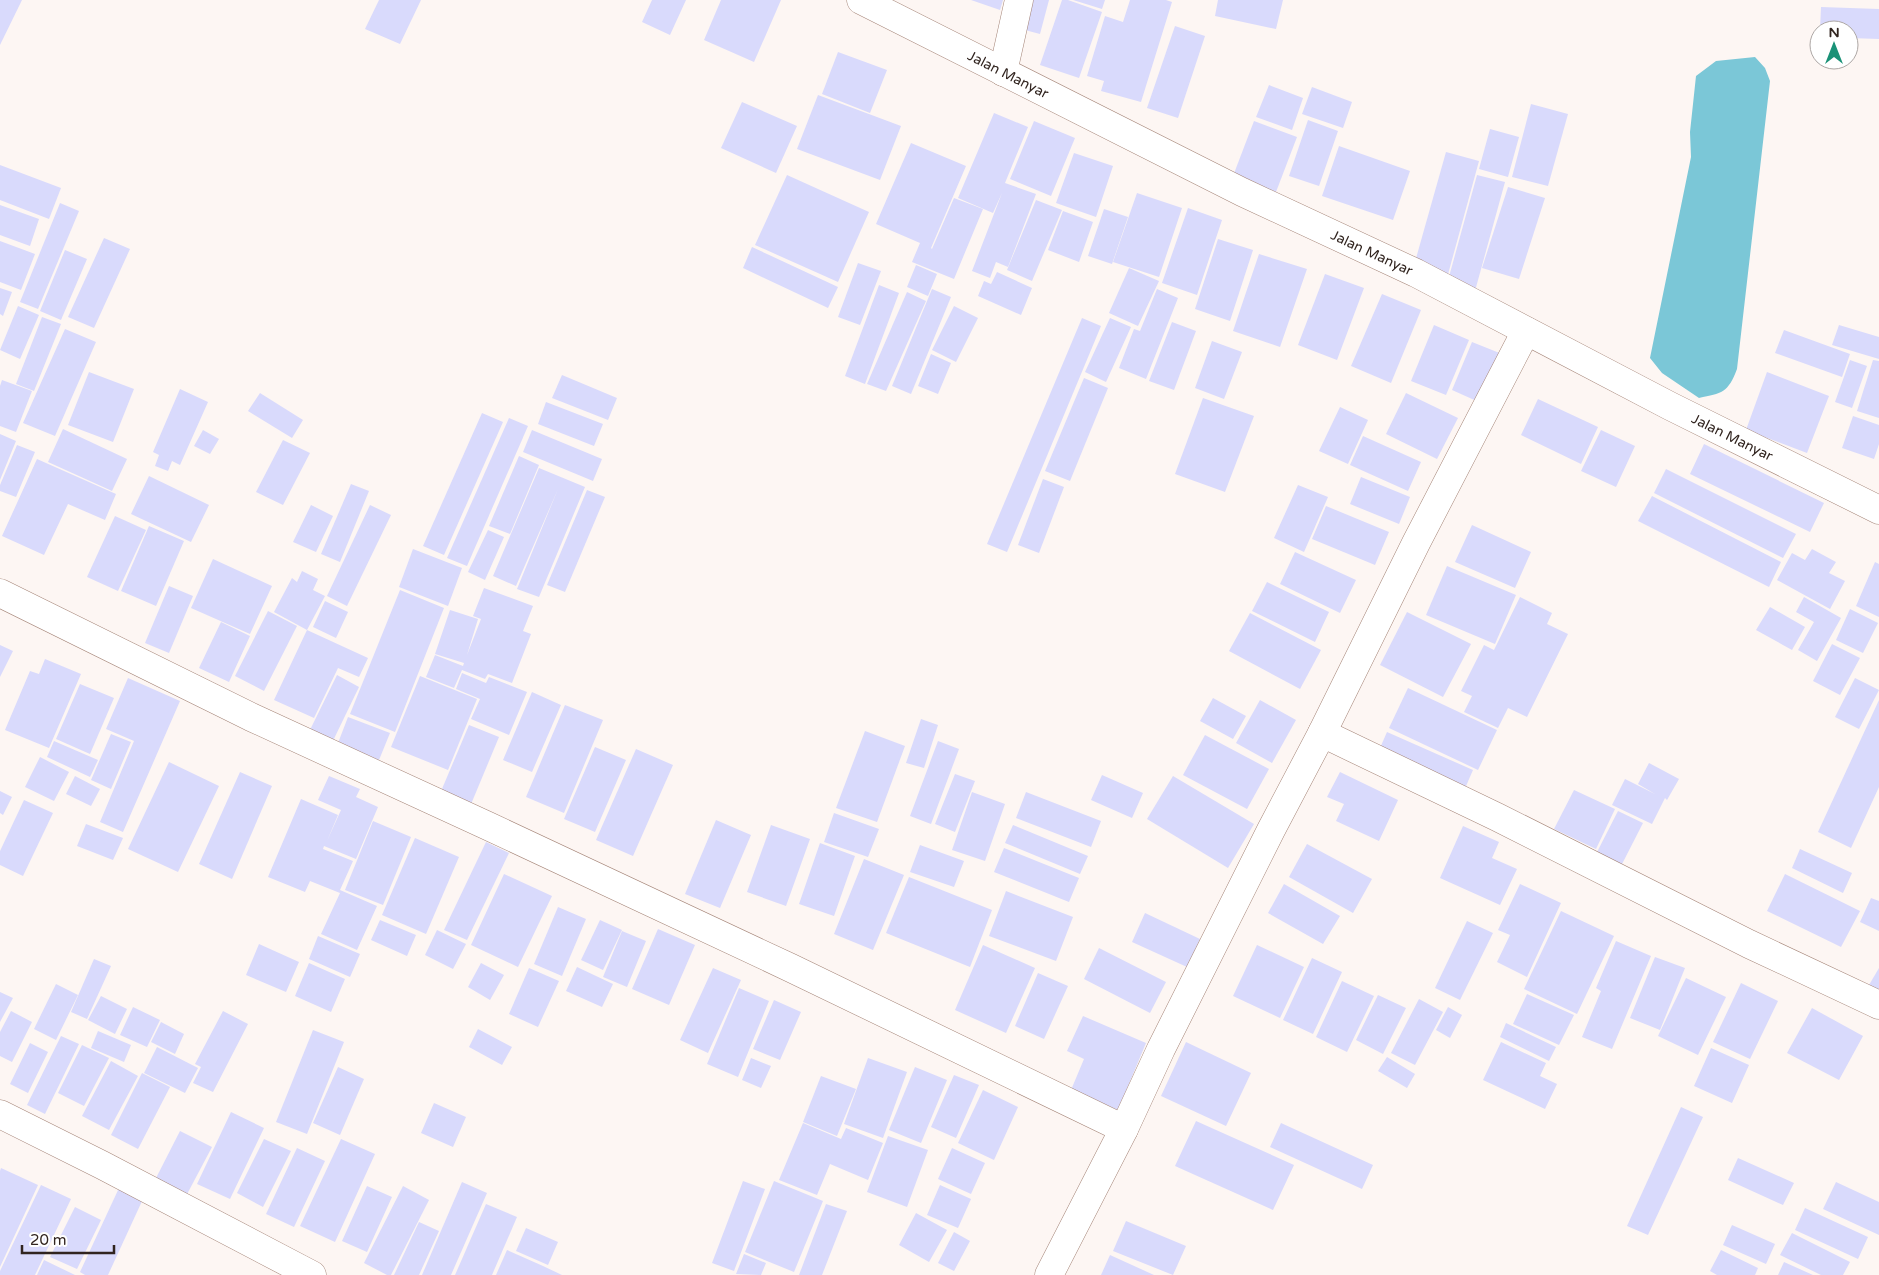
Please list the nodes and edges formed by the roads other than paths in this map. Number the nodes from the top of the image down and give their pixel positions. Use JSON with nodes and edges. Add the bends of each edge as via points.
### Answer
{"nodes":[{"id":1,"x":861,"y":0,"type":"edge"},
{"id":2,"x":1019,"y":0,"type":"edge"},
{"id":3,"x":1003,"y":72,"type":"junction"},
{"id":4,"x":1526,"y":331,"type":"junction"},
{"id":5,"x":1876,"y":502,"type":"edge"},
{"id":6,"x":0,"y":593,"type":"edge"},
{"id":7,"x":1322,"y":733,"type":"junction"},
{"id":8,"x":1879,"y":1005,"type":"edge"},
{"id":9,"x":0,"y":1114,"type":"edge"},
{"id":10,"x":1124,"y":1129,"type":"junction"},
{"id":11,"x":278,"y":1267,"type":"edge"},
{"id":12,"x":312,"y":1275,"type":"edge"},
{"id":13,"x":1049,"y":1275,"type":"edge"}],
"edges":[{"from":1,"to":3,"type":"street","name":"Jalan Manyar"},
{"from":2,"to":3,"type":"street"},
{"from":3,"to":4,"type":"street","name":"Jalan Manyar","via":[[1242,192],[1416,273]]},
{"from":4,"to":5,"type":"street","name":"Jalan Manyar","via":[[1670,406]]},
{"from":4,"to":7,"type":"street"},
{"from":6,"to":10,"type":"street","via":[[251,717],[764,956]]},
{"from":7,"to":8,"type":"street"},
{"from":7,"to":10,"type":"street","via":[[1165,1040]]},
{"from":9,"to":11,"type":"street","via":[[102,1165]]},
{"from":10,"to":13,"type":"street"},
{"from":11,"to":12,"type":"street"}]}
